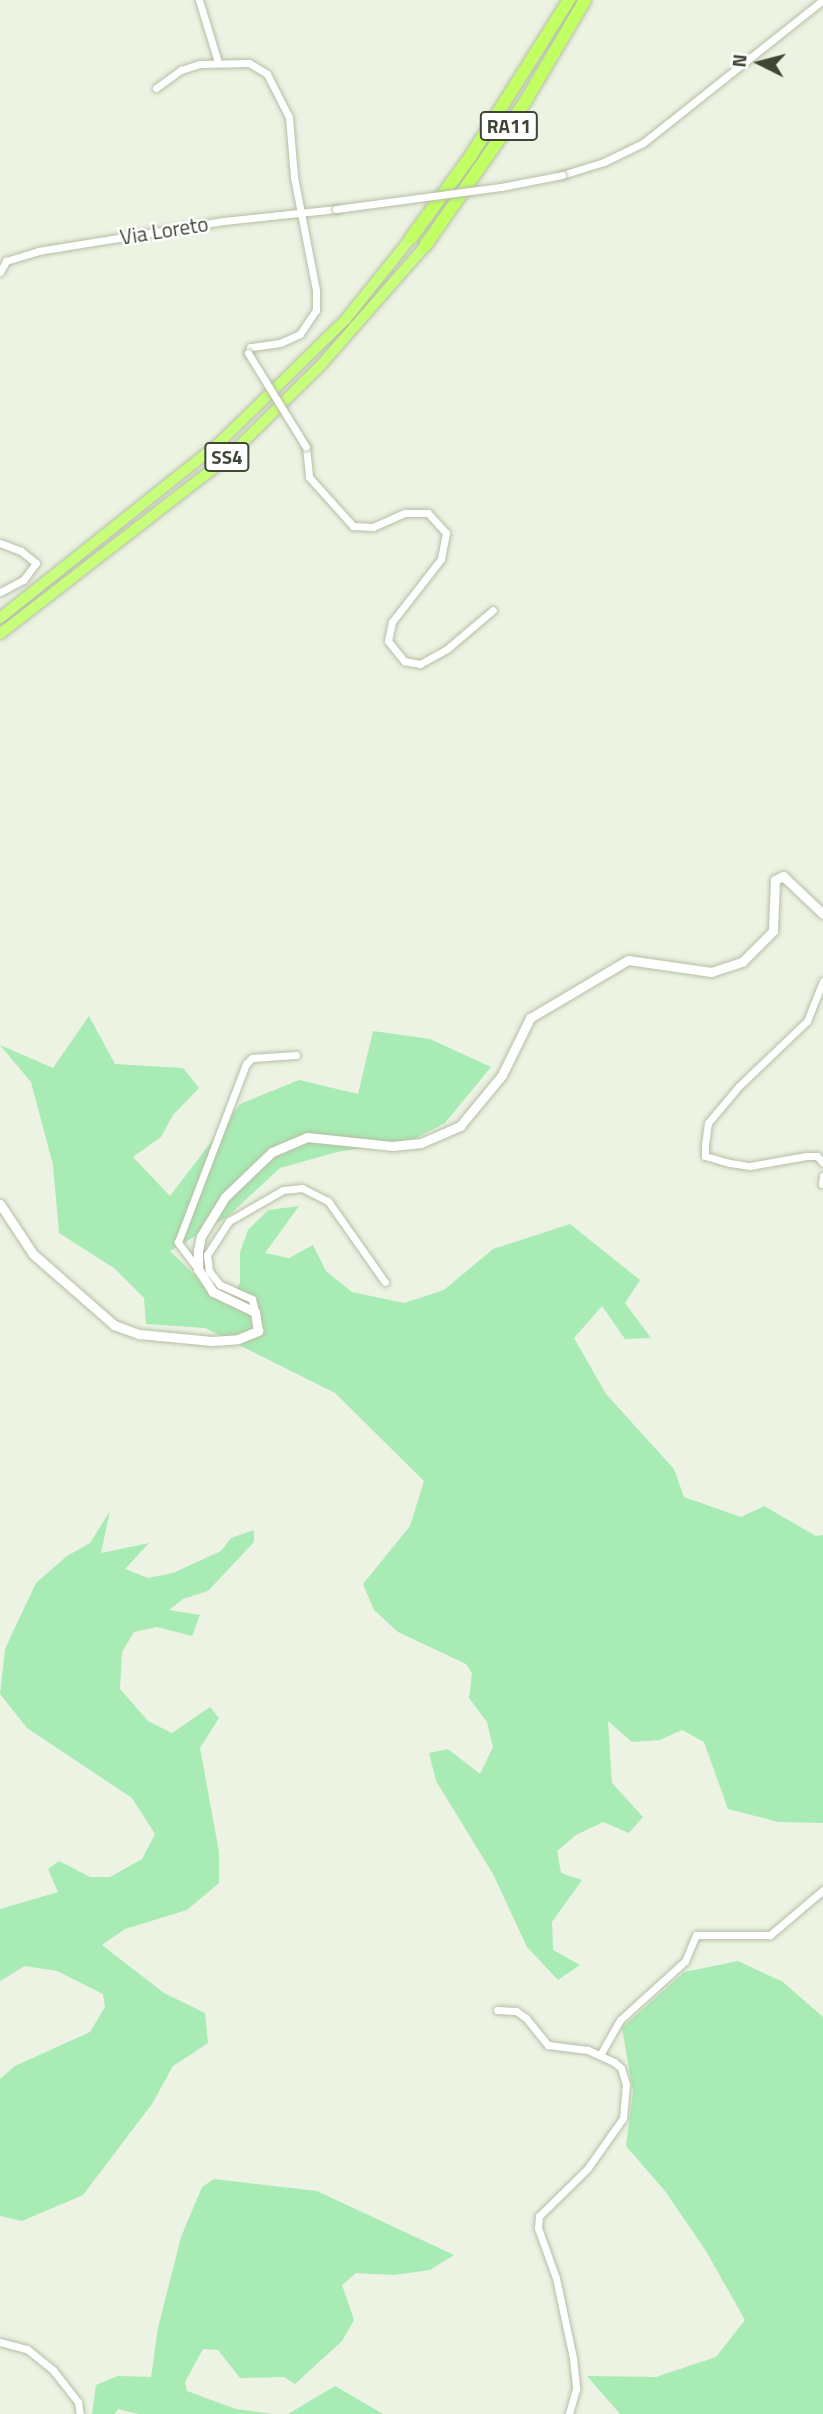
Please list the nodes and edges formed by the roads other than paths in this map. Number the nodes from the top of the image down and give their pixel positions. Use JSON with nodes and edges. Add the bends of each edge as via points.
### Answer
{"nodes":[{"id":1,"x":199,"y":0,"type":"edge"},
{"id":2,"x":569,"y":0,"type":"edge"},
{"id":3,"x":585,"y":0,"type":"edge"},
{"id":4,"x":823,"y":0,"type":"edge"},
{"id":5,"x":218,"y":62,"type":"junction"},
{"id":6,"x":156,"y":88,"type":"dead end"},
{"id":7,"x":301,"y":213,"type":"junction"},
{"id":8,"x":411,"y":238,"type":"joint"},
{"id":9,"x":425,"y":246,"type":"joint"},
{"id":10,"x":0,"y":272,"type":"edge"},
{"id":11,"x":0,"y":543,"type":"edge"},
{"id":12,"x":0,"y":592,"type":"edge"},
{"id":13,"x":493,"y":610,"type":"dead end"},
{"id":14,"x":0,"y":618,"type":"edge"},
{"id":15,"x":0,"y":634,"type":"edge"},
{"id":16,"x":823,"y":914,"type":"edge"},
{"id":17,"x":823,"y":981,"type":"edge"},
{"id":18,"x":296,"y":1055,"type":"dead end"},
{"id":19,"x":823,"y":1163,"type":"edge"},
{"id":20,"x":0,"y":1204,"type":"edge"},
{"id":21,"x":198,"y":1269,"type":"junction"},
{"id":22,"x":385,"y":1282,"type":"dead end"},
{"id":23,"x":255,"y":1312,"type":"junction"},
{"id":24,"x":823,"y":1890,"type":"edge"},
{"id":25,"x":498,"y":2010,"type":"dead end"},
{"id":26,"x":600,"y":2056,"type":"junction"},
{"id":27,"x":0,"y":2342,"type":"edge"},
{"id":28,"x":80,"y":2414,"type":"edge"},
{"id":29,"x":569,"y":2414,"type":"edge"}],
"edges":[{"from":1,"to":5,"type":"street"},
{"from":2,"to":8,"type":"highway","number":"RA11"},
{"from":3,"to":9,"type":"highway","number":"RA11","via":[[525,102]]},
{"from":4,"to":7,"type":"street","name":"Via Loreto","bridge":true,"via":[[643,143],[604,162],[502,187]]},
{"from":5,"to":6,"type":"street","via":[[181,70]]},
{"from":5,"to":7,"type":"street","via":[[261,68],[275,86],[289,117]]},
{"from":7,"to":10,"type":"street","name":"Via Loreto","via":[[38,251],[6,261]]},
{"from":7,"to":13,"type":"street","bridge":true,"via":[[316,310],[300,334],[280,343],[250,347],[248,353],[306,447],[309,477],[353,526],[373,527],[405,513],[428,513],[446,533],[441,559],[392,622],[388,641],[404,660],[420,664],[447,649]]},
{"from":8,"to":14,"type":"highway","number":"SS4","via":[[346,319],[217,445]]},
{"from":9,"to":15,"type":"highway","number":"SS4","via":[[321,365],[227,458]]},
{"from":11,"to":12,"type":"street","via":[[36,563],[23,580]]},
{"from":16,"to":21,"type":"street","via":[[783,876],[775,880],[773,931],[742,962],[711,972],[628,960],[530,1018],[502,1075],[460,1126],[421,1143],[393,1146],[307,1137],[272,1152],[225,1197],[201,1236]]},
{"from":17,"to":19,"type":"street","via":[[807,1021],[739,1086],[708,1123],[705,1144],[705,1156],[730,1163],[750,1166],[806,1156],[817,1156]]},
{"from":18,"to":21,"type":"street","via":[[252,1058],[246,1064],[178,1242]]},
{"from":20,"to":23,"type":"street","via":[[33,1254],[114,1325],[139,1334],[212,1342],[258,1331]]},
{"from":21,"to":23,"type":"street","via":[[214,1292]]},
{"from":22,"to":23,"type":"street","via":[[328,1201],[302,1188],[283,1189],[229,1222],[207,1255],[209,1271],[220,1285],[252,1299]]},
{"from":24,"to":26,"type":"street","via":[[770,1935],[709,1932],[696,1936],[678,1968],[620,2020]]},
{"from":25,"to":26,"type":"street","via":[[516,2011],[526,2018],[548,2045]]},
{"from":26,"to":29,"type":"street","via":[[621,2067],[627,2093],[623,2118],[587,2169],[539,2216],[538,2228],[556,2278],[573,2358],[576,2389]]},
{"from":27,"to":28,"type":"street","via":[[27,2349],[53,2370],[78,2402]]}]}
